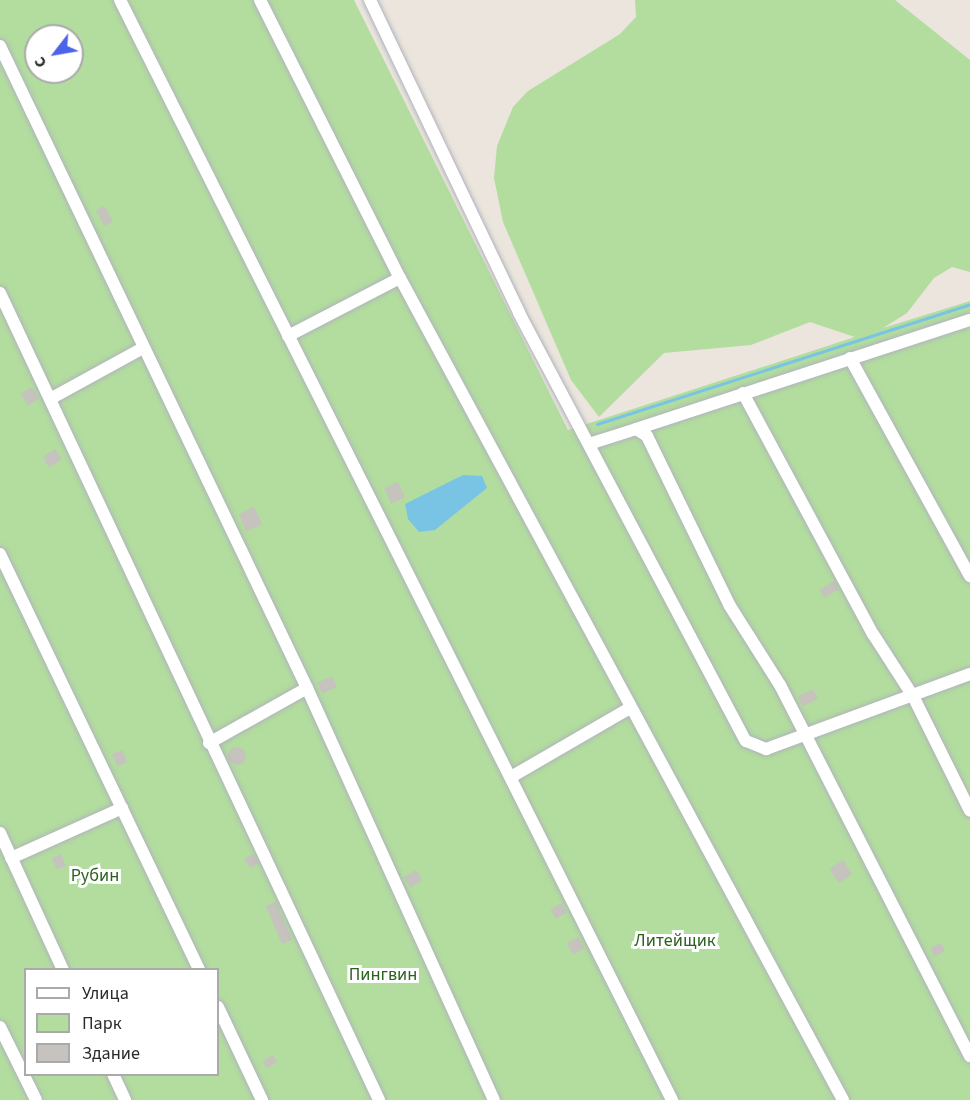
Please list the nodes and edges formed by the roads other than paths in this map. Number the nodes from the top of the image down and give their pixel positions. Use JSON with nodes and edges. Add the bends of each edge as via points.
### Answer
{"nodes":[{"id":1,"x":120,"y":0,"type":"edge"},
{"id":2,"x":260,"y":0,"type":"edge"},
{"id":3,"x":370,"y":0,"type":"edge"},
{"id":4,"x":0,"y":46,"type":"edge"},
{"id":5,"x":400,"y":278,"type":"junction"},
{"id":6,"x":0,"y":293,"type":"edge"},
{"id":7,"x":970,"y":320,"type":"edge"},
{"id":8,"x":288,"y":336,"type":"junction"},
{"id":9,"x":143,"y":348,"type":"junction"},
{"id":10,"x":850,"y":358,"type":"junction"},
{"id":11,"x":744,"y":393,"type":"junction"},
{"id":12,"x":50,"y":399,"type":"junction"},
{"id":13,"x":636,"y":429,"type":"junction"},
{"id":14,"x":589,"y":444,"type":"junction"},
{"id":15,"x":0,"y":554,"type":"edge"},
{"id":16,"x":970,"y":576,"type":"edge"},
{"id":17,"x":970,"y":674,"type":"edge"},
{"id":18,"x":307,"y":688,"type":"junction"},
{"id":19,"x":913,"y":696,"type":"junction"},
{"id":20,"x":630,"y":708,"type":"junction"},
{"id":21,"x":803,"y":736,"type":"junction"},
{"id":22,"x":209,"y":743,"type":"junction"},
{"id":23,"x":511,"y":777,"type":"junction"},
{"id":24,"x":122,"y":808,"type":"junction"},
{"id":25,"x":970,"y":811,"type":"edge"},
{"id":26,"x":0,"y":833,"type":"edge"},
{"id":27,"x":10,"y":858,"type":"junction"},
{"id":28,"x":63,"y":968,"type":"edge"},
{"id":29,"x":200,"y":968,"type":"edge"},
{"id":30,"x":219,"y":1009,"type":"edge"},
{"id":31,"x":0,"y":1027,"type":"edge"},
{"id":32,"x":970,"y":1056,"type":"edge"},
{"id":33,"x":24,"y":1076,"type":"edge"},
{"id":34,"x":24,"y":1076,"type":"edge"},
{"id":35,"x":114,"y":1076,"type":"edge"},
{"id":36,"x":36,"y":1100,"type":"edge"},
{"id":37,"x":125,"y":1100,"type":"edge"},
{"id":38,"x":262,"y":1100,"type":"edge"},
{"id":39,"x":379,"y":1100,"type":"edge"},
{"id":40,"x":494,"y":1100,"type":"edge"},
{"id":41,"x":672,"y":1100,"type":"edge"},
{"id":42,"x":843,"y":1100,"type":"edge"}],
"edges":[{"from":1,"to":8,"type":"street"},
{"from":2,"to":5,"type":"street"},
{"from":3,"to":14,"type":"street","via":[[519,313]]},
{"from":4,"to":9,"type":"street"},
{"from":5,"to":8,"type":"street"},
{"from":5,"to":20,"type":"street"},
{"from":6,"to":12,"type":"street"},
{"from":7,"to":10,"type":"street"},
{"from":8,"to":23,"type":"street"},
{"from":9,"to":12,"type":"street"},
{"from":9,"to":18,"type":"street"},
{"from":10,"to":11,"type":"street"},
{"from":10,"to":16,"type":"street"},
{"from":11,"to":13,"type":"street"},
{"from":11,"to":19,"type":"street","via":[[873,634]]},
{"from":12,"to":22,"type":"street"},
{"from":13,"to":14,"type":"street"},
{"from":13,"to":21,"type":"street","via":[[647,436],[730,606],[780,685]]},
{"from":14,"to":21,"type":"street","via":[[746,741],[766,749]]},
{"from":15,"to":24,"type":"street"},
{"from":17,"to":19,"type":"street"},
{"from":18,"to":22,"type":"street"},
{"from":18,"to":40,"type":"street"},
{"from":19,"to":21,"type":"street"},
{"from":19,"to":25,"type":"street"},
{"from":20,"to":23,"type":"street"},
{"from":20,"to":42,"type":"street"},
{"from":21,"to":32,"type":"street"},
{"from":22,"to":39,"type":"street"},
{"from":23,"to":41,"type":"street"},
{"from":24,"to":27,"type":"street"},
{"from":24,"to":29,"type":"street"},
{"from":26,"to":27,"type":"street"},
{"from":27,"to":28,"type":"street"},
{"from":30,"to":38,"type":"street"},
{"from":31,"to":33,"type":"street"},
{"from":34,"to":36,"type":"street"},
{"from":35,"to":37,"type":"street"}]}
